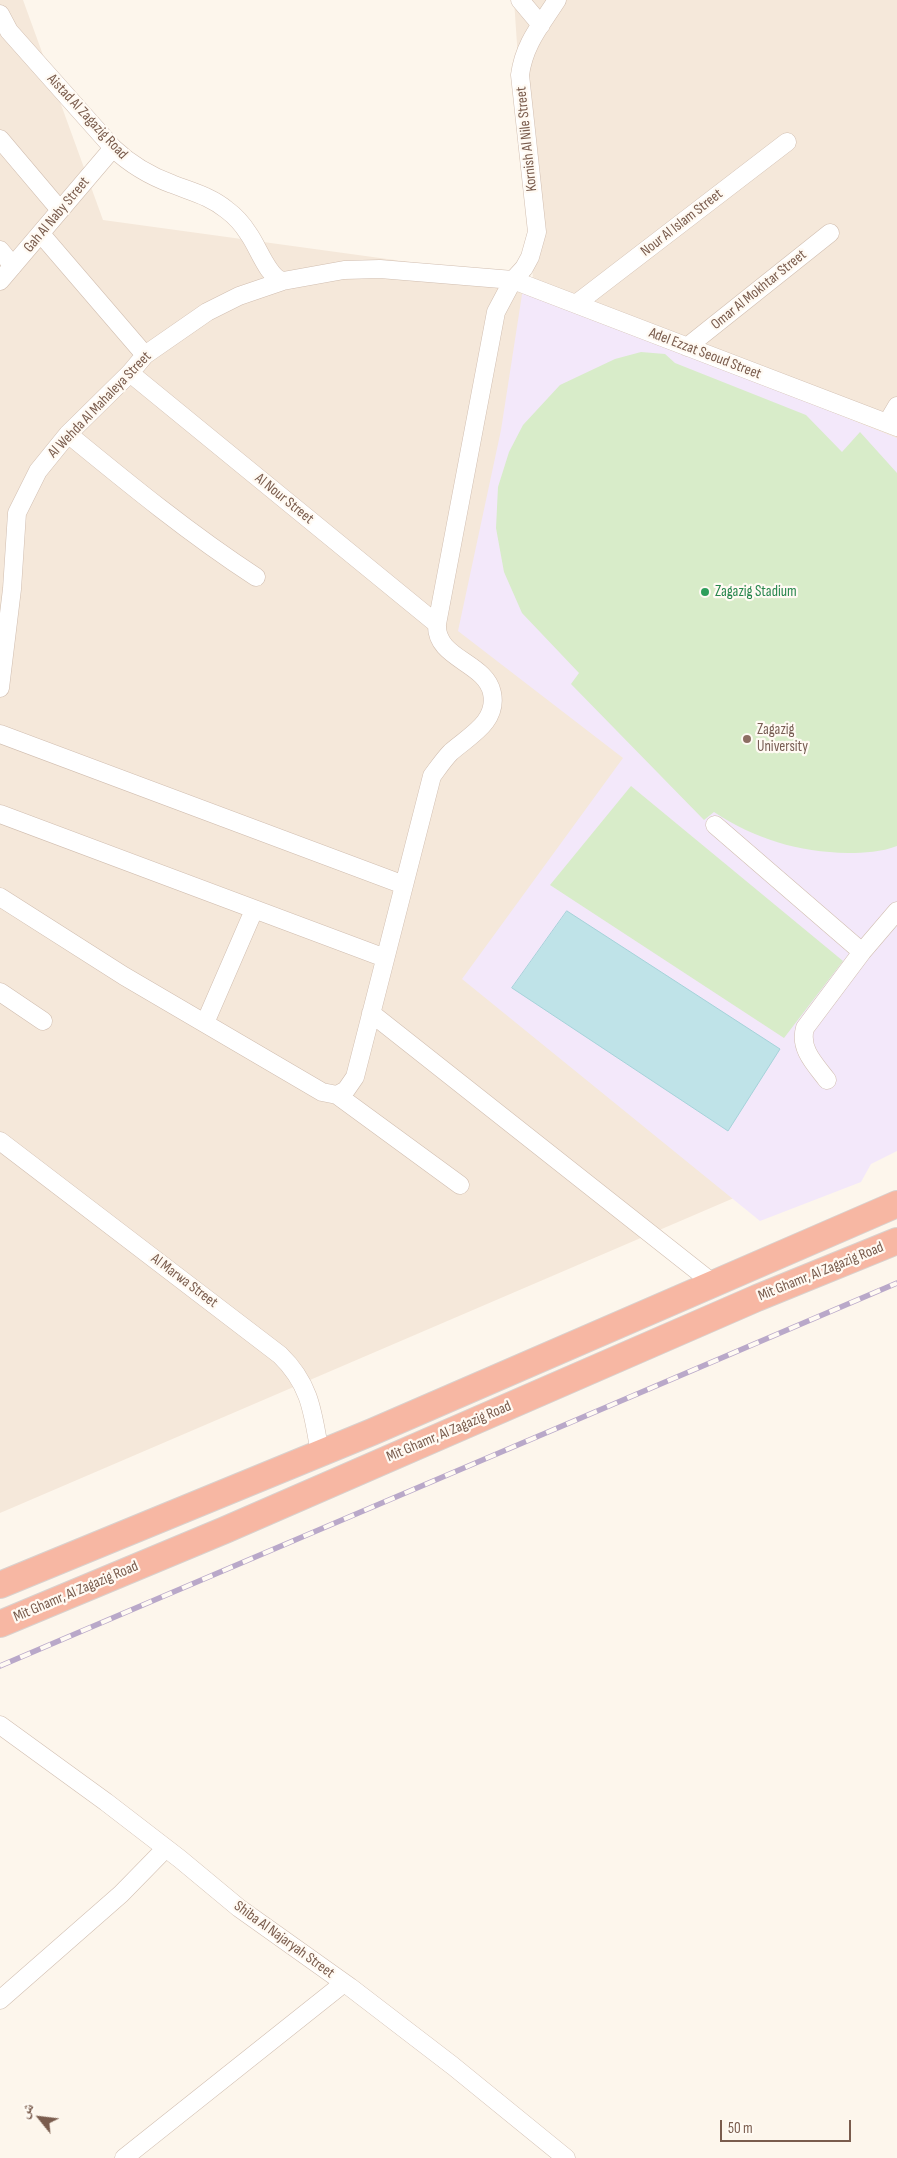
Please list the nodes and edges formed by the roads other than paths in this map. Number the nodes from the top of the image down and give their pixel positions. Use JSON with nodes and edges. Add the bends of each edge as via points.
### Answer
{"nodes":[{"id":1,"x":2,"y":0,"type":"edge"},
{"id":2,"x":520,"y":0,"type":"edge"},
{"id":3,"x":557,"y":0,"type":"edge"},
{"id":4,"x":0,"y":8,"type":"edge"},
{"id":5,"x":0,"y":14,"type":"edge"},
{"id":6,"x":541,"y":25,"type":"junction"},
{"id":7,"x":0,"y":139,"type":"edge"},
{"id":8,"x":788,"y":142,"type":"dead end"},
{"id":9,"x":113,"y":148,"type":"junction"},
{"id":10,"x":60,"y":210,"type":"junction"},
{"id":11,"x":830,"y":233,"type":"dead end"},
{"id":12,"x":41,"y":234,"type":"junction"},
{"id":13,"x":0,"y":250,"type":"edge"},
{"id":14,"x":13,"y":266,"type":"junction"},
{"id":15,"x":284,"y":280,"type":"junction"},
{"id":16,"x":513,"y":280,"type":"junction"},
{"id":17,"x":0,"y":281,"type":"edge"},
{"id":18,"x":576,"y":304,"type":"junction"},
{"id":19,"x":687,"y":347,"type":"junction"},
{"id":20,"x":145,"y":355,"type":"junction"},
{"id":21,"x":130,"y":373,"type":"junction"},
{"id":22,"x":897,"y":406,"type":"edge"},
{"id":23,"x":892,"y":425,"type":"edge"},
{"id":24,"x":68,"y":434,"type":"junction"},
{"id":25,"x":0,"y":574,"type":"edge"},
{"id":26,"x":256,"y":577,"type":"dead end"},
{"id":27,"x":12,"y":589,"type":"junction"},
{"id":28,"x":437,"y":624,"type":"junction"},
{"id":29,"x":0,"y":688,"type":"edge"},
{"id":30,"x":0,"y":734,"type":"edge"},
{"id":31,"x":0,"y":814,"type":"edge"},
{"id":32,"x":715,"y":825,"type":"dead end"},
{"id":33,"x":404,"y":884,"type":"junction"},
{"id":34,"x":0,"y":897,"type":"edge"},
{"id":35,"x":254,"y":910,"type":"junction"},
{"id":36,"x":897,"y":911,"type":"edge"},
{"id":37,"x":862,"y":952,"type":"junction"},
{"id":38,"x":385,"y":958,"type":"junction"},
{"id":39,"x":0,"y":992,"type":"edge"},
{"id":40,"x":370,"y":1014,"type":"junction"},
{"id":41,"x":44,"y":1021,"type":"dead end"},
{"id":42,"x":205,"y":1023,"type":"junction"},
{"id":43,"x":827,"y":1080,"type":"dead end"},
{"id":44,"x":337,"y":1095,"type":"junction"},
{"id":45,"x":0,"y":1141,"type":"edge"},
{"id":46,"x":460,"y":1185,"type":"dead end"},
{"id":47,"x":897,"y":1204,"type":"edge"},
{"id":48,"x":897,"y":1241,"type":"edge"},
{"id":49,"x":714,"y":1284,"type":"junction"},
{"id":50,"x":320,"y":1454,"type":"junction"},
{"id":51,"x":0,"y":1584,"type":"edge"},
{"id":52,"x":0,"y":1624,"type":"edge"},
{"id":53,"x":0,"y":1726,"type":"edge"},
{"id":54,"x":166,"y":1848,"type":"junction"},
{"id":55,"x":344,"y":1983,"type":"junction"},
{"id":56,"x":0,"y":2000,"type":"edge"},
{"id":57,"x":124,"y":2158,"type":"edge"},
{"id":58,"x":566,"y":2158,"type":"edge"}],
"edges":[{"from":1,"to":4,"type":"street"},
{"from":2,"to":6,"type":"street"},
{"from":3,"to":6,"type":"street","name":"Kornish Al Nile Street"},
{"from":5,"to":9,"type":"street","name":"Aistad Al Zagazig Road","via":[[9,31]]},
{"from":6,"to":16,"type":"street","name":"Kornish Al Nile Street","via":[[522,57],[520,75],[537,232],[530,257]]},
{"from":7,"to":10,"type":"street"},
{"from":8,"to":18,"type":"street","name":"Nour Al Islam Street"},
{"from":9,"to":10,"type":"street","name":"Gah Al Naby Street"},
{"from":9,"to":15,"type":"street","name":"Aistad Al Zagazig Road","via":[[151,175],[209,197],[228,211],[248,231],[272,274],[278,280]]},
{"from":10,"to":12,"type":"street","name":"Gah Al Naby Street"},
{"from":11,"to":19,"type":"street","name":"Omar Al Mokhtar Street"},
{"from":12,"to":14,"type":"street","name":"Gah Al Naby Street"},
{"from":12,"to":20,"type":"street"},
{"from":13,"to":14,"type":"street"},
{"from":14,"to":17,"type":"street","name":"Gah Al Naby Street"},
{"from":15,"to":16,"type":"street","via":[[344,270],[380,269]]},
{"from":15,"to":20,"type":"street","name":"Al Wehda Al Mahaleya Street","via":[[207,312]]},
{"from":16,"to":18,"type":"street","name":"Adel Ezzat Seoud Street"},
{"from":16,"to":28,"type":"street","name":"Kornish Al Nile Street","via":[[496,312]]},
{"from":18,"to":19,"type":"street","name":"Adel Ezzat Seoud Street"},
{"from":19,"to":23,"type":"street","name":"Adel Ezzat Seoud Street"},
{"from":20,"to":21,"type":"street","name":"Al Wehda Al Mahaleya Street"},
{"from":21,"to":24,"type":"street","name":"Al Wehda Al Mahaleya Street"},
{"from":21,"to":28,"type":"street","name":"Al Nour Street"},
{"from":22,"to":23,"type":"street"},
{"from":24,"to":26,"type":"street","via":[[177,523]]},
{"from":24,"to":27,"type":"street","name":"Al Wehda Al Mahaleya Street","via":[[38,471],[17,513]]},
{"from":25,"to":27,"type":"street"},
{"from":27,"to":29,"type":"street","name":"Al Wehda Al Mahaleya Street"},
{"from":28,"to":33,"type":"street","via":[[443,645],[486,682],[492,692],[492,711],[482,727],[450,754],[432,776]]},
{"from":30,"to":33,"type":"street"},
{"from":31,"to":35,"type":"street"},
{"from":32,"to":37,"type":"street"},
{"from":33,"to":38,"type":"street"},
{"from":34,"to":42,"type":"street"},
{"from":35,"to":38,"type":"street"},
{"from":35,"to":42,"type":"street"},
{"from":36,"to":37,"type":"street"},
{"from":37,"to":43,"type":"street","via":[[802,1038],[804,1048]]},
{"from":38,"to":40,"type":"street"},
{"from":39,"to":41,"type":"street"},
{"from":40,"to":44,"type":"street","via":[[355,1077],[346,1090]]},
{"from":40,"to":49,"type":"street"},
{"from":42,"to":44,"type":"street","via":[[322,1092]]},
{"from":44,"to":46,"type":"street"},
{"from":45,"to":50,"type":"street","name":"Al Marwa Street","via":[[280,1355],[297,1374],[309,1397]]},
{"from":47,"to":49,"type":"highway","name":"Mit Ghamr, Al Zagazig Road"},
{"from":48,"to":52,"type":"highway","name":"Mit Ghamr, Al Zagazig Road","via":[[757,1298],[225,1530]]},
{"from":49,"to":50,"type":"highway","name":"Mit Ghamr, Al Zagazig Road"},
{"from":50,"to":51,"type":"highway","name":"Mit Ghamr, Al Zagazig Road"},
{"from":53,"to":54,"type":"street","name":"Shiba Al Najaryah Street"},
{"from":54,"to":55,"type":"street","name":"Shiba Al Najaryah Street","via":[[239,1908]]},
{"from":54,"to":56,"type":"street","via":[[121,1894]]},
{"from":55,"to":57,"type":"street"},
{"from":55,"to":58,"type":"street","name":"Shiba Al Najaryah Street","via":[[454,2066]]}]}
